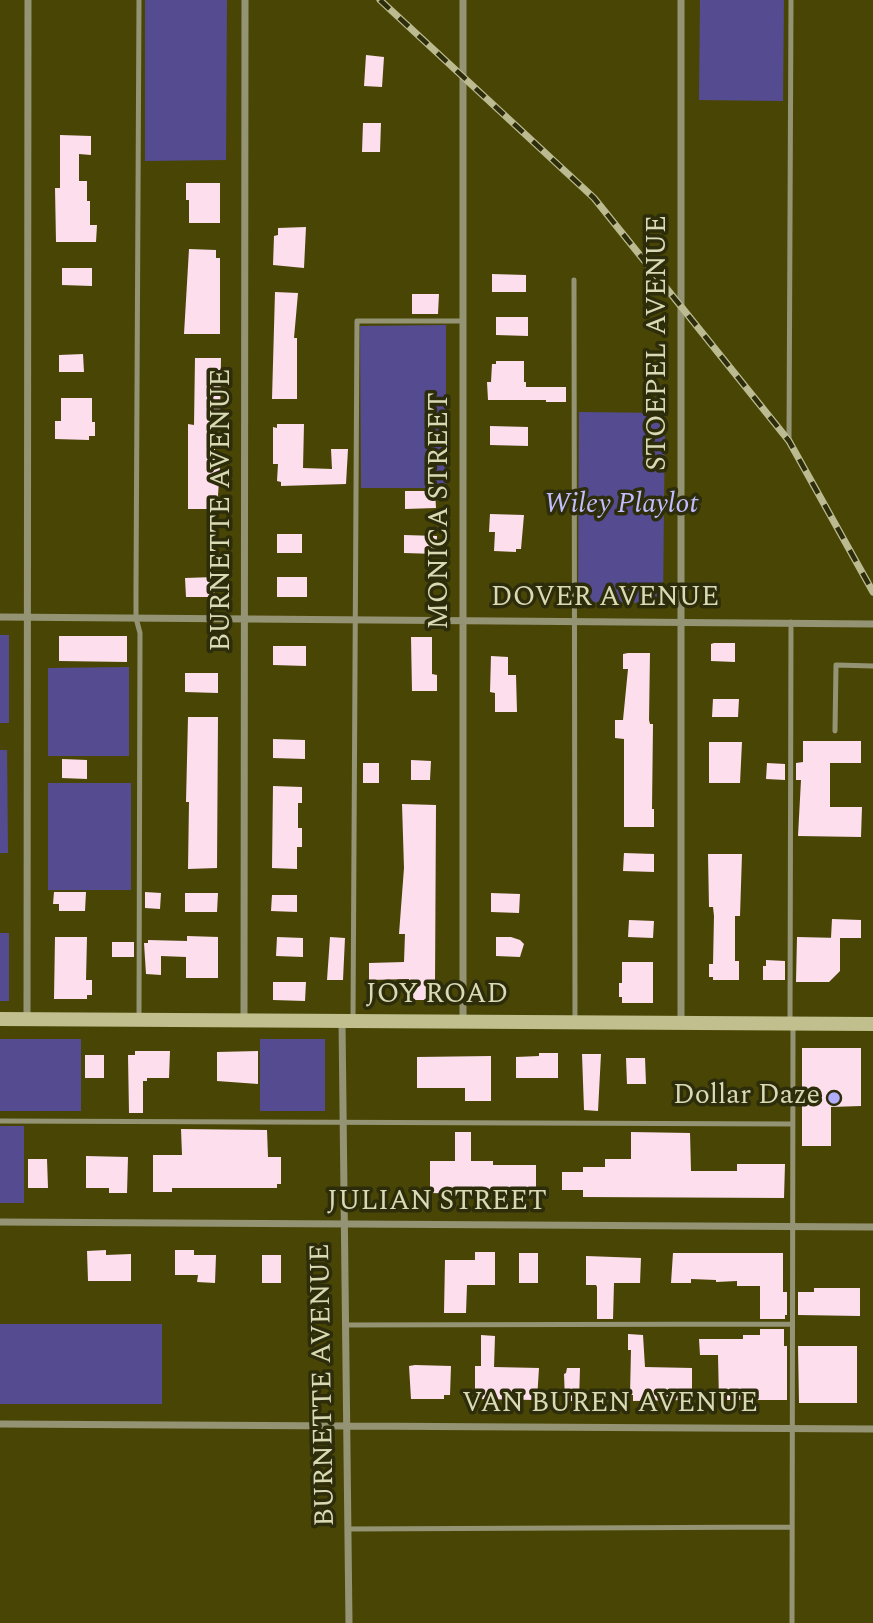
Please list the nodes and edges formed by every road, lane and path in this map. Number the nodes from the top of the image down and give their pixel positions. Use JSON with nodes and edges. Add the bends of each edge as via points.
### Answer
{"nodes":[{"id":1,"x":28,"y":0,"type":"edge"},
{"id":2,"x":139,"y":0,"type":"edge"},
{"id":3,"x":245,"y":0,"type":"edge"},
{"id":4,"x":463,"y":0,"type":"edge"},
{"id":5,"x":681,"y":0,"type":"edge"},
{"id":6,"x":791,"y":0,"type":"edge"},
{"id":7,"x":574,"y":280,"type":"dead end"},
{"id":8,"x":463,"y":321,"type":"junction"},
{"id":9,"x":789,"y":441,"type":"dead end"},
{"id":10,"x":0,"y":617,"type":"edge"},
{"id":11,"x":28,"y":617,"type":"junction"},
{"id":12,"x":136,"y":618,"type":"junction"},
{"id":13,"x":245,"y":619,"type":"junction"},
{"id":14,"x":356,"y":619,"type":"junction"},
{"id":15,"x":463,"y":620,"type":"junction"},
{"id":16,"x":575,"y":620,"type":"junction"},
{"id":17,"x":681,"y":621,"type":"junction"},
{"id":18,"x":791,"y":622,"type":"junction"},
{"id":19,"x":873,"y":624,"type":"edge"},
{"id":20,"x":873,"y":666,"type":"edge"},
{"id":21,"x":835,"y":732,"type":"dead end"},
{"id":22,"x":0,"y":1019,"type":"edge"},
{"id":23,"x":27,"y":1020,"type":"junction"},
{"id":24,"x":139,"y":1020,"type":"junction"},
{"id":25,"x":244,"y":1021,"type":"junction"},
{"id":26,"x":347,"y":1021,"type":"junction"},
{"id":27,"x":463,"y":1022,"type":"junction"},
{"id":28,"x":575,"y":1022,"type":"junction"},
{"id":29,"x":681,"y":1023,"type":"junction"},
{"id":30,"x":792,"y":1023,"type":"junction"},
{"id":31,"x":873,"y":1024,"type":"edge"},
{"id":32,"x":0,"y":1121,"type":"edge"},
{"id":33,"x":343,"y":1122,"type":"junction"},
{"id":34,"x":793,"y":1124,"type":"junction"},
{"id":35,"x":0,"y":1222,"type":"edge"},
{"id":36,"x":344,"y":1224,"type":"junction"},
{"id":37,"x":792,"y":1226,"type":"junction"},
{"id":38,"x":873,"y":1227,"type":"edge"},
{"id":39,"x":792,"y":1324,"type":"junction"},
{"id":40,"x":345,"y":1325,"type":"junction"},
{"id":41,"x":0,"y":1424,"type":"edge"},
{"id":42,"x":346,"y":1426,"type":"junction"},
{"id":43,"x":792,"y":1428,"type":"junction"},
{"id":44,"x":873,"y":1429,"type":"edge"},
{"id":45,"x":792,"y":1527,"type":"junction"},
{"id":46,"x":348,"y":1529,"type":"junction"},
{"id":47,"x":349,"y":1623,"type":"edge"},
{"id":48,"x":792,"y":1623,"type":"edge"}],
"edges":[{"from":1,"to":11,"type":"street"},
{"from":2,"to":12,"type":"lane"},
{"from":3,"to":13,"type":"street","name":"BURNETTE AVENUE"},
{"from":4,"to":8,"type":"street","name":"MONICA STREET"},
{"from":5,"to":17,"type":"street","name":"STOEPEL AVENUE"},
{"from":6,"to":9,"type":"lane"},
{"from":7,"to":16,"type":"lane"},
{"from":8,"to":14,"type":"lane","via":[[357,321]]},
{"from":8,"to":15,"type":"street","name":"MONICA STREET"},
{"from":10,"to":11,"type":"street","name":"DOVER AVENUE"},
{"from":11,"to":12,"type":"street","name":"DOVER AVENUE"},
{"from":11,"to":23,"type":"street"},
{"from":12,"to":13,"type":"street","name":"DOVER AVENUE"},
{"from":12,"to":24,"type":"lane","via":[[140,633]]},
{"from":13,"to":14,"type":"street","name":"DOVER AVENUE"},
{"from":13,"to":25,"type":"street","name":"BURNETTE AVENUE"},
{"from":14,"to":15,"type":"street","name":"DOVER AVENUE"},
{"from":14,"to":26,"type":"lane"},
{"from":15,"to":16,"type":"street","name":"DOVER AVENUE"},
{"from":15,"to":27,"type":"street","name":"MONICA STREET"},
{"from":16,"to":17,"type":"street","name":"DOVER AVENUE"},
{"from":16,"to":28,"type":"lane"},
{"from":17,"to":18,"type":"street","name":"DOVER AVENUE"},
{"from":17,"to":29,"type":"street","name":"STOEPEL AVENUE"},
{"from":18,"to":19,"type":"street","name":"DOVER AVENUE"},
{"from":18,"to":30,"type":"lane"},
{"from":20,"to":21,"type":"lane","via":[[836,665]]},
{"from":22,"to":23,"type":"street","name":"JOY ROAD"},
{"from":23,"to":24,"type":"street","name":"JOY ROAD"},
{"from":24,"to":25,"type":"street","name":"JOY ROAD"},
{"from":25,"to":26,"type":"street","name":"JOY ROAD"},
{"from":26,"to":27,"type":"street","name":"JOY ROAD"},
{"from":26,"to":33,"type":"street","name":"BURNETTE AVENUE"},
{"from":27,"to":28,"type":"street","name":"JOY ROAD"},
{"from":28,"to":29,"type":"street","name":"JOY ROAD"},
{"from":29,"to":30,"type":"street","name":"JOY ROAD"},
{"from":30,"to":31,"type":"street","name":"JOY ROAD"},
{"from":30,"to":34,"type":"lane"},
{"from":32,"to":33,"type":"lane"},
{"from":33,"to":34,"type":"lane"},
{"from":33,"to":36,"type":"street","name":"BURNETTE AVENUE"},
{"from":34,"to":37,"type":"lane"},
{"from":35,"to":36,"type":"street","name":"JULIAN STREET"},
{"from":36,"to":37,"type":"street","name":"JULIAN STREET"},
{"from":36,"to":40,"type":"street","name":"BURNETTE AVENUE"},
{"from":37,"to":38,"type":"street","name":"JULIAN STREET"},
{"from":37,"to":39,"type":"lane"},
{"from":39,"to":40,"type":"lane"},
{"from":39,"to":43,"type":"lane"},
{"from":40,"to":42,"type":"street","name":"BURNETTE AVENUE"},
{"from":41,"to":42,"type":"street","name":"VAN BUREN AVENUE"},
{"from":42,"to":43,"type":"street","name":"VAN BUREN AVENUE"},
{"from":42,"to":46,"type":"street","name":"BURNETTE AVENUE"},
{"from":43,"to":44,"type":"street","name":"VAN BUREN AVENUE"},
{"from":43,"to":45,"type":"lane"},
{"from":45,"to":46,"type":"lane"},
{"from":45,"to":48,"type":"lane"},
{"from":46,"to":47,"type":"street","name":"BURNETTE AVENUE"}]}
